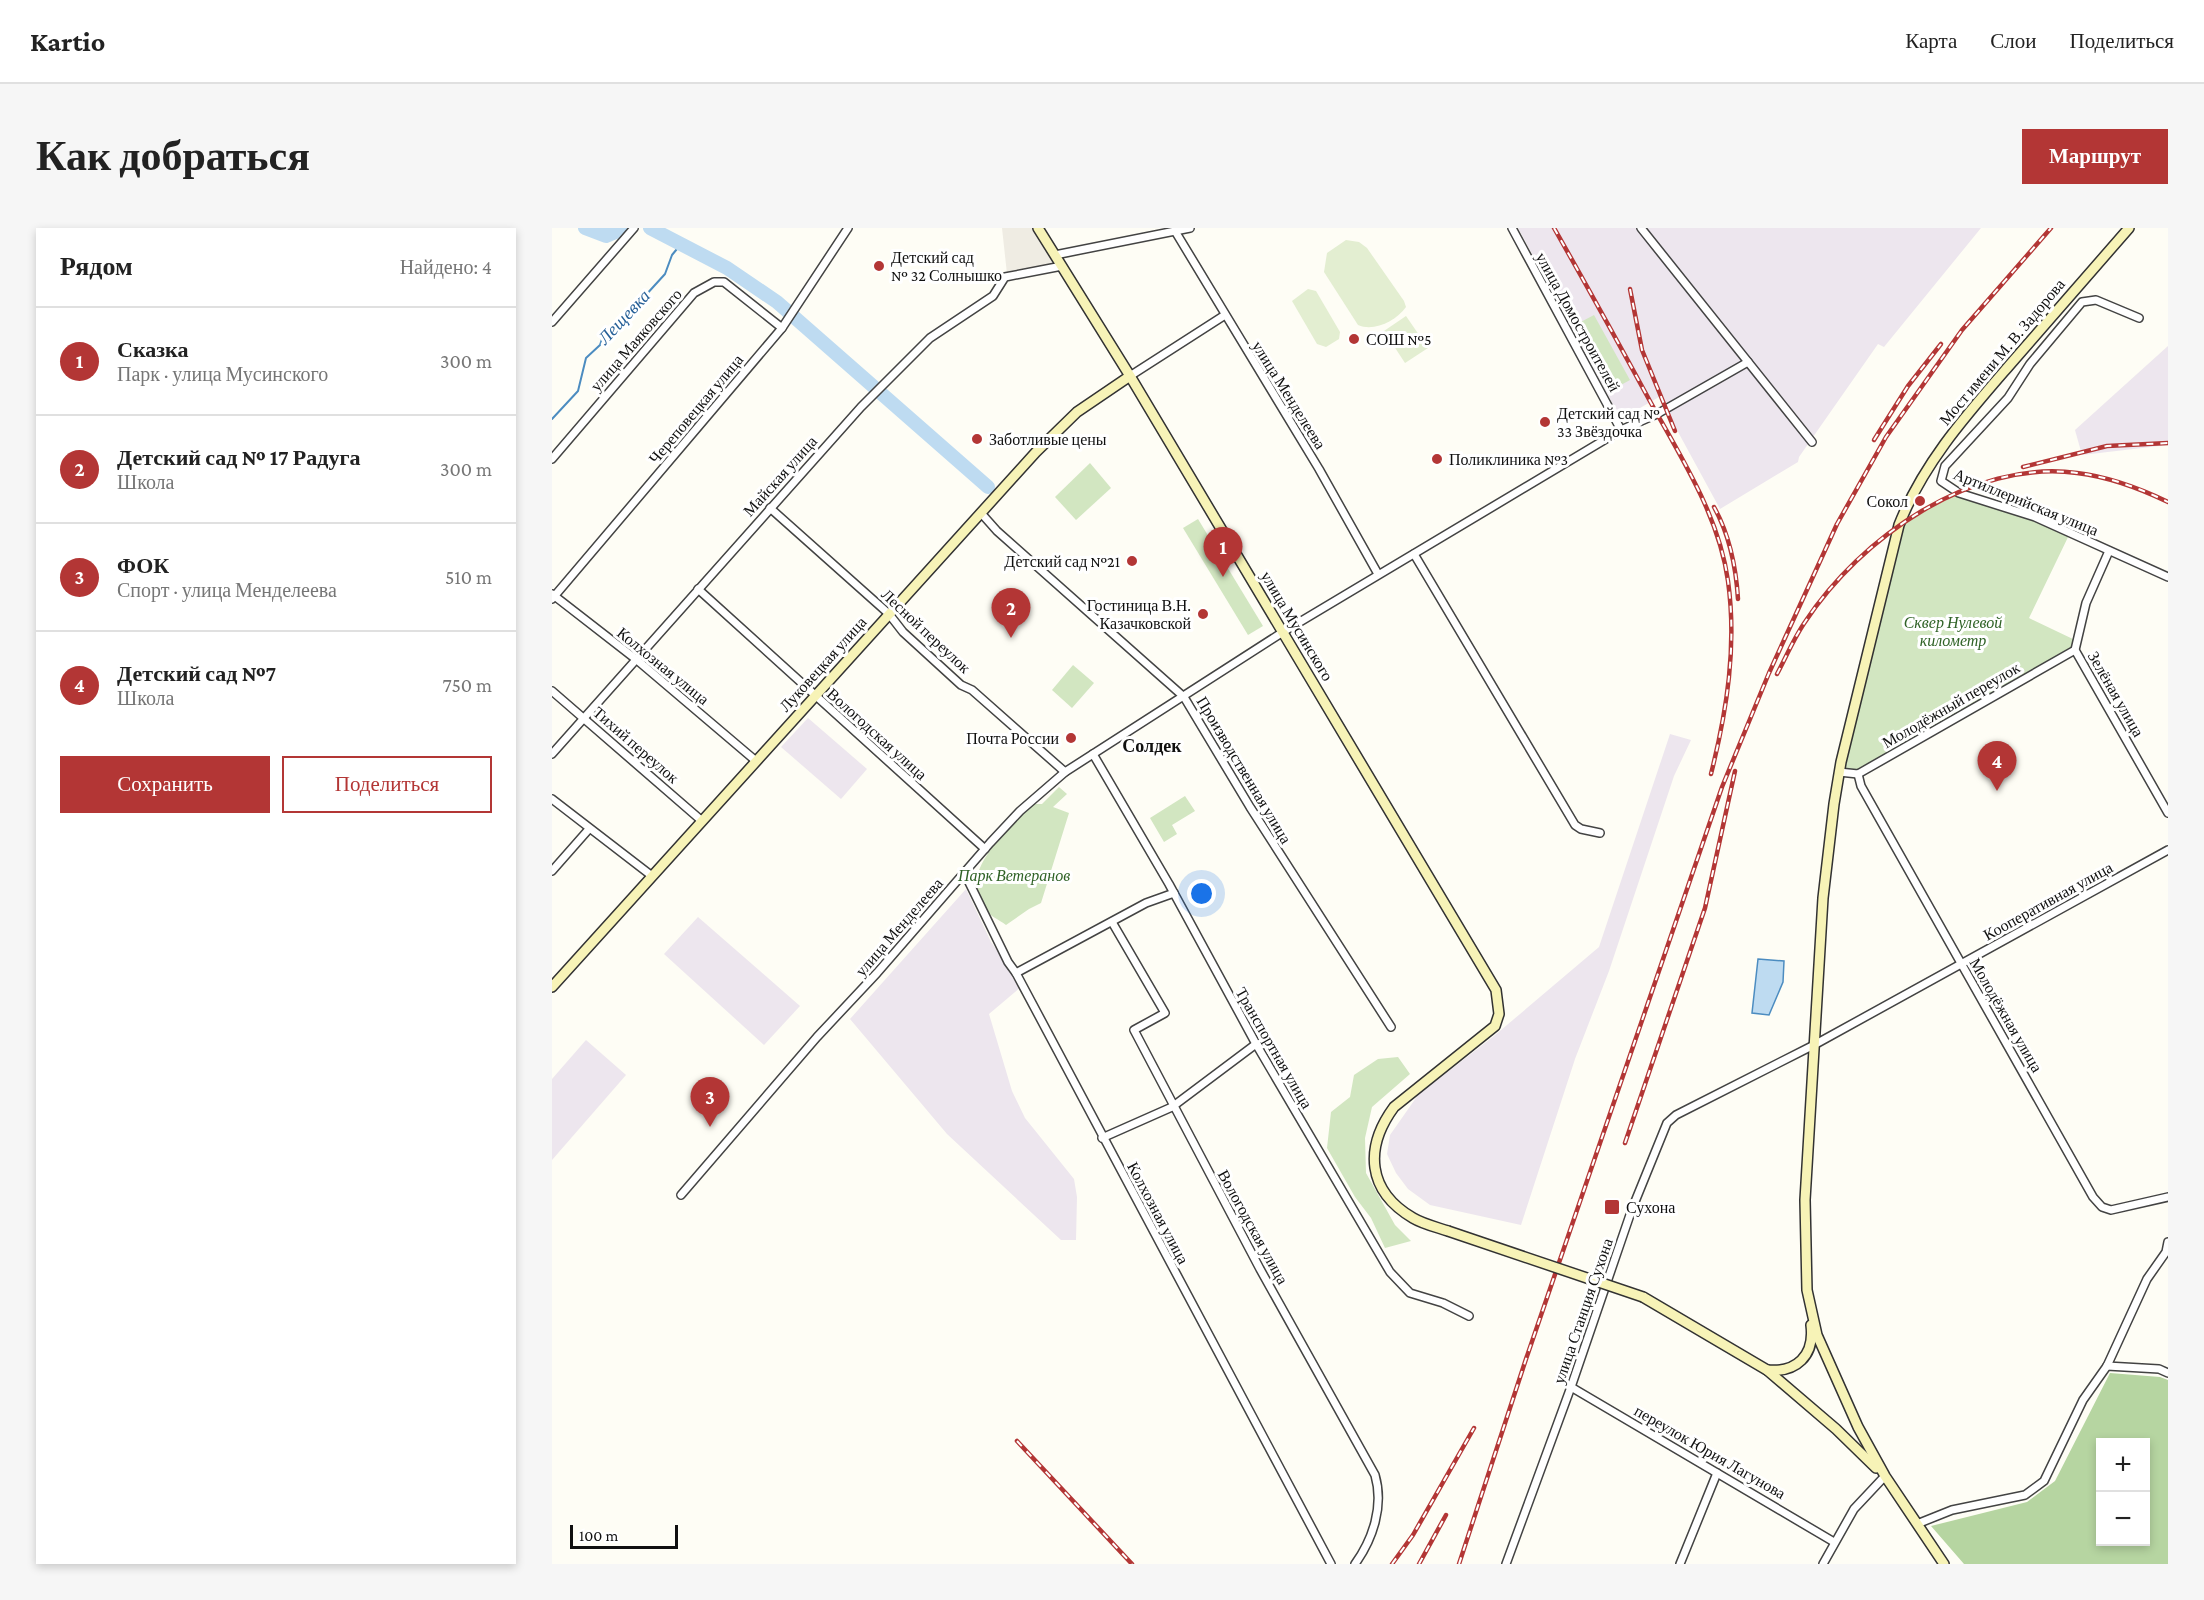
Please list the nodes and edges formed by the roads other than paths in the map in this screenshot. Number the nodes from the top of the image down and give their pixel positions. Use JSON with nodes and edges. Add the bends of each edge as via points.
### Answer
{"nodes":[{"id":1,"x":634,"y":228,"type":"edge"},
{"id":2,"x":848,"y":228,"type":"edge"},
{"id":3,"x":1038,"y":228,"type":"edge"},
{"id":4,"x":1190,"y":228,"type":"edge"},
{"id":5,"x":1512,"y":228,"type":"edge"},
{"id":6,"x":1641,"y":228,"type":"edge"},
{"id":7,"x":2129,"y":228,"type":"edge"},
{"id":8,"x":1175,"y":231,"type":"junction"},
{"id":9,"x":1055,"y":255,"type":"junction"},
{"id":10,"x":1062,"y":266,"type":"junction"},
{"id":11,"x":1225,"y":315,"type":"junction"},
{"id":12,"x":2139,"y":318,"type":"dead end"},
{"id":13,"x":552,"y":322,"type":"edge"},
{"id":14,"x":782,"y":328,"type":"junction"},
{"id":15,"x":1748,"y":362,"type":"junction"},
{"id":16,"x":1130,"y":376,"type":"junction"},
{"id":17,"x":1621,"y":430,"type":"junction"},
{"id":18,"x":1812,"y":442,"type":"dead end"},
{"id":19,"x":552,"y":459,"type":"edge"},
{"id":20,"x":770,"y":508,"type":"junction"},
{"id":21,"x":981,"y":513,"type":"junction"},
{"id":22,"x":2109,"y":551,"type":"junction"},
{"id":23,"x":1414,"y":554,"type":"junction"},
{"id":24,"x":1378,"y":574,"type":"junction"},
{"id":25,"x":2168,"y":577,"type":"edge"},
{"id":26,"x":698,"y":590,"type":"junction"},
{"id":27,"x":553,"y":596,"type":"edge"},
{"id":28,"x":889,"y":614,"type":"junction"},
{"id":29,"x":1283,"y":632,"type":"junction"},
{"id":30,"x":2075,"y":650,"type":"junction"},
{"id":31,"x":637,"y":660,"type":"junction"},
{"id":32,"x":552,"y":691,"type":"edge"},
{"id":33,"x":815,"y":696,"type":"junction"},
{"id":34,"x":1184,"y":697,"type":"junction"},
{"id":35,"x":585,"y":718,"type":"junction"},
{"id":36,"x":552,"y":754,"type":"edge"},
{"id":37,"x":1093,"y":754,"type":"junction"},
{"id":38,"x":756,"y":761,"type":"junction"},
{"id":39,"x":1065,"y":772,"type":"junction"},
{"id":40,"x":1839,"y":772,"type":"junction"},
{"id":41,"x":1858,"y":774,"type":"junction"},
{"id":42,"x":552,"y":799,"type":"edge"},
{"id":43,"x":2168,"y":813,"type":"edge"},
{"id":44,"x":702,"y":821,"type":"junction"},
{"id":45,"x":589,"y":829,"type":"junction"},
{"id":46,"x":1600,"y":833,"type":"dead end"},
{"id":47,"x":985,"y":849,"type":"junction"},
{"id":48,"x":2168,"y":850,"type":"edge"},
{"id":49,"x":552,"y":871,"type":"edge"},
{"id":50,"x":964,"y":873,"type":"junction"},
{"id":51,"x":652,"y":876,"type":"junction"},
{"id":52,"x":1174,"y":893,"type":"junction"},
{"id":53,"x":1112,"y":922,"type":"junction"},
{"id":54,"x":1961,"y":964,"type":"junction"},
{"id":55,"x":1016,"y":973,"type":"junction"},
{"id":56,"x":552,"y":987,"type":"edge"},
{"id":57,"x":1391,"y":1027,"type":"dead end"},
{"id":58,"x":1256,"y":1044,"type":"junction"},
{"id":59,"x":1814,"y":1045,"type":"junction"},
{"id":60,"x":1172,"y":1107,"type":"junction"},
{"id":61,"x":1102,"y":1138,"type":"junction"},
{"id":62,"x":681,"y":1196,"type":"dead end"},
{"id":63,"x":2168,"y":1197,"type":"edge"},
{"id":64,"x":2168,"y":1242,"type":"edge"},
{"id":65,"x":2167,"y":1252,"type":"edge"},
{"id":66,"x":1807,"y":1290,"type":"junction"},
{"id":67,"x":1469,"y":1316,"type":"dead end"},
{"id":68,"x":2107,"y":1366,"type":"junction"},
{"id":69,"x":1767,"y":1370,"type":"junction"},
{"id":70,"x":2168,"y":1373,"type":"edge"},
{"id":71,"x":1571,"y":1387,"type":"junction"},
{"id":72,"x":1718,"y":1473,"type":"junction"},
{"id":73,"x":1885,"y":1476,"type":"junction"},
{"id":74,"x":1917,"y":1524,"type":"junction"},
{"id":75,"x":1834,"y":1542,"type":"junction"},
{"id":76,"x":1331,"y":1564,"type":"edge"},
{"id":77,"x":1355,"y":1564,"type":"edge"},
{"id":78,"x":1506,"y":1564,"type":"edge"},
{"id":79,"x":1680,"y":1564,"type":"edge"},
{"id":80,"x":1823,"y":1564,"type":"edge"},
{"id":81,"x":1944,"y":1564,"type":"edge"}],
"edges":[{"from":1,"to":13,"type":"street"},
{"from":2,"to":14,"type":"street","name":"Череповецкая улица"},
{"from":3,"to":9,"type":"street","name":"улица Мусинского"},
{"from":4,"to":8,"type":"street"},
{"from":5,"to":17,"type":"street","name":"улица Домостроителей"},
{"from":6,"to":15,"type":"street"},
{"from":7,"to":40,"type":"street","name":"Мост имени М. В. Задорова","via":[[1968,412],[1928,466],[1908,502],[1899,525]]},
{"from":8,"to":9,"type":"street"},
{"from":8,"to":11,"type":"street","name":"улица Менделеева"},
{"from":9,"to":10,"type":"street","name":"улица Мусинского"},
{"from":10,"to":16,"type":"street","name":"улица Мусинского"},
{"from":10,"to":20,"type":"street","name":"Майская улица","via":[[1005,277],[993,296],[943,328],[870,398]]},
{"from":11,"to":16,"type":"street"},
{"from":11,"to":24,"type":"street","name":"улица Менделеева"},
{"from":12,"to":22,"type":"street","name":"Артиллерийская улица","via":[[2096,300],[2082,302],[2030,364],[2008,398],[1945,465],[1941,481],[1959,493],[2035,517]]},
{"from":14,"to":19,"type":"street","name":"улица Маяковского","via":[[724,282],[704,286]]},
{"from":14,"to":27,"type":"street","name":"Череповецкая улица"},
{"from":15,"to":17,"type":"street","name":"улица Менделеева"},
{"from":15,"to":18,"type":"street"},
{"from":16,"to":21,"type":"street","name":"Луковецкая улица","via":[[1071,417]]},
{"from":16,"to":29,"type":"street","name":"улица Мусинского"},
{"from":17,"to":23,"type":"street","name":"улица Менделеева"},
{"from":20,"to":26,"type":"street","name":"Майская улица"},
{"from":20,"to":28,"type":"street","name":"Лесной переулок"},
{"from":21,"to":28,"type":"street","name":"Луковецкая улица"},
{"from":21,"to":34,"type":"street","name":"Производственная улица"},
{"from":22,"to":25,"type":"street","name":"Артиллерийская улица"},
{"from":22,"to":30,"type":"street","name":"Зелёная улица","via":[[2086,603]]},
{"from":23,"to":24,"type":"street","name":"улица Менделеева"},
{"from":23,"to":46,"type":"street","via":[[1575,825]]},
{"from":24,"to":29,"type":"street","name":"улица Менделеева"},
{"from":26,"to":31,"type":"street","name":"Майская улица"},
{"from":26,"to":33,"type":"street","name":"Вологодская улица"},
{"from":27,"to":31,"type":"street","name":"Колхозная улица"},
{"from":28,"to":33,"type":"street","name":"Луковецкая улица"},
{"from":28,"to":39,"type":"street","name":"Лесной переулок","via":[[903,632],[962,685]]},
{"from":29,"to":34,"type":"street","name":"улица Менделеева"},
{"from":29,"to":69,"type":"street","name":"улица Мусинского","bridge":true,"via":[[1496,990],[1499,1014],[1495,1026],[1394,1107],[1381,1124],[1374,1144],[1374,1167],[1380,1187],[1395,1206],[1414,1219],[1643,1297]]},
{"from":30,"to":41,"type":"street","name":"Молодёжный переулок"},
{"from":30,"to":43,"type":"street","name":"Зелёная улица"},
{"from":31,"to":35,"type":"street","name":"Майская улица"},
{"from":31,"to":38,"type":"street","name":"Колхозная улица"},
{"from":32,"to":35,"type":"street","name":"Тихий переулок"},
{"from":33,"to":38,"type":"street","name":"Луковецкая улица"},
{"from":33,"to":47,"type":"street","name":"Вологодская улица"},
{"from":34,"to":37,"type":"street","name":"улица Менделеева"},
{"from":34,"to":57,"type":"street","name":"Производственная улица"},
{"from":35,"to":36,"type":"street","name":"Майская улица"},
{"from":35,"to":44,"type":"street","name":"Тихий переулок"},
{"from":37,"to":39,"type":"street","name":"улица Менделеева"},
{"from":37,"to":52,"type":"street","name":"Транспортная улица"},
{"from":38,"to":44,"type":"street","name":"Луковецкая улица"},
{"from":39,"to":47,"type":"street","name":"улица Менделеева","via":[[1020,811]]},
{"from":40,"to":41,"type":"street"},
{"from":40,"to":59,"type":"street","name":"Мост имени М. В. Задорова","via":[[1823,898]]},
{"from":41,"to":54,"type":"street","name":"Молодёжная улица","via":[[1861,786]]},
{"from":42,"to":45,"type":"street"},
{"from":44,"to":51,"type":"street","name":"Луковецкая улица"},
{"from":45,"to":49,"type":"street"},
{"from":45,"to":51,"type":"street"},
{"from":47,"to":50,"type":"street","name":"улица Менделеева"},
{"from":48,"to":54,"type":"street","name":"Кооперативная улица"},
{"from":50,"to":55,"type":"street","name":"Колхозная улица"},
{"from":50,"to":62,"type":"street","name":"улица Менделеева"},
{"from":51,"to":56,"type":"street","name":"Луковецкая улица"},
{"from":52,"to":53,"type":"street"},
{"from":52,"to":58,"type":"street","name":"Транспортная улица"},
{"from":53,"to":55,"type":"street"},
{"from":53,"to":60,"type":"street","name":"Вологодская улица","via":[[1165,1013],[1134,1030]]},
{"from":54,"to":59,"type":"street","name":"Кооперативная улица"},
{"from":54,"to":63,"type":"street","name":"Молодёжная улица","via":[[2099,1204],[2117,1210]]},
{"from":55,"to":61,"type":"street","name":"Колхозная улица"},
{"from":58,"to":60,"type":"street"},
{"from":58,"to":67,"type":"street","name":"Транспортная улица","via":[[1390,1272],[1410,1293]]},
{"from":59,"to":66,"type":"street","name":"Мост имени М. В. Задорова","via":[[1805,1200]]},
{"from":59,"to":71,"type":"street","name":"улица Станция Сухона","via":[[1667,1123],[1632,1209]]},
{"from":60,"to":61,"type":"street"},
{"from":60,"to":77,"type":"street","name":"Вологодская улица","via":[[1375,1475],[1377,1515]]},
{"from":61,"to":76,"type":"street","name":"Колхозная улица"},
{"from":64,"to":65,"type":"street"},
{"from":65,"to":68,"type":"street","via":[[2146,1279]]},
{"from":66,"to":69,"type":"street","via":[[1812,1331],[1808,1351],[1798,1364],[1784,1372]]},
{"from":66,"to":73,"type":"street","via":[[1817,1335]]},
{"from":68,"to":70,"type":"street"},
{"from":68,"to":74,"type":"street","via":[[2083,1400],[2044,1481],[2025,1495],[1952,1510]]},
{"from":69,"to":73,"type":"street","name":"улица Мусинского"},
{"from":71,"to":72,"type":"street","name":"переулок Юрия Лагунова"},
{"from":71,"to":78,"type":"street","name":"улица Станция Сухона"},
{"from":72,"to":75,"type":"street","name":"переулок Юрия Лагунова"},
{"from":72,"to":79,"type":"street"},
{"from":73,"to":74,"type":"street"},
{"from":73,"to":75,"type":"street","via":[[1863,1497]]},
{"from":74,"to":81,"type":"street"},
{"from":75,"to":80,"type":"street"}]}
